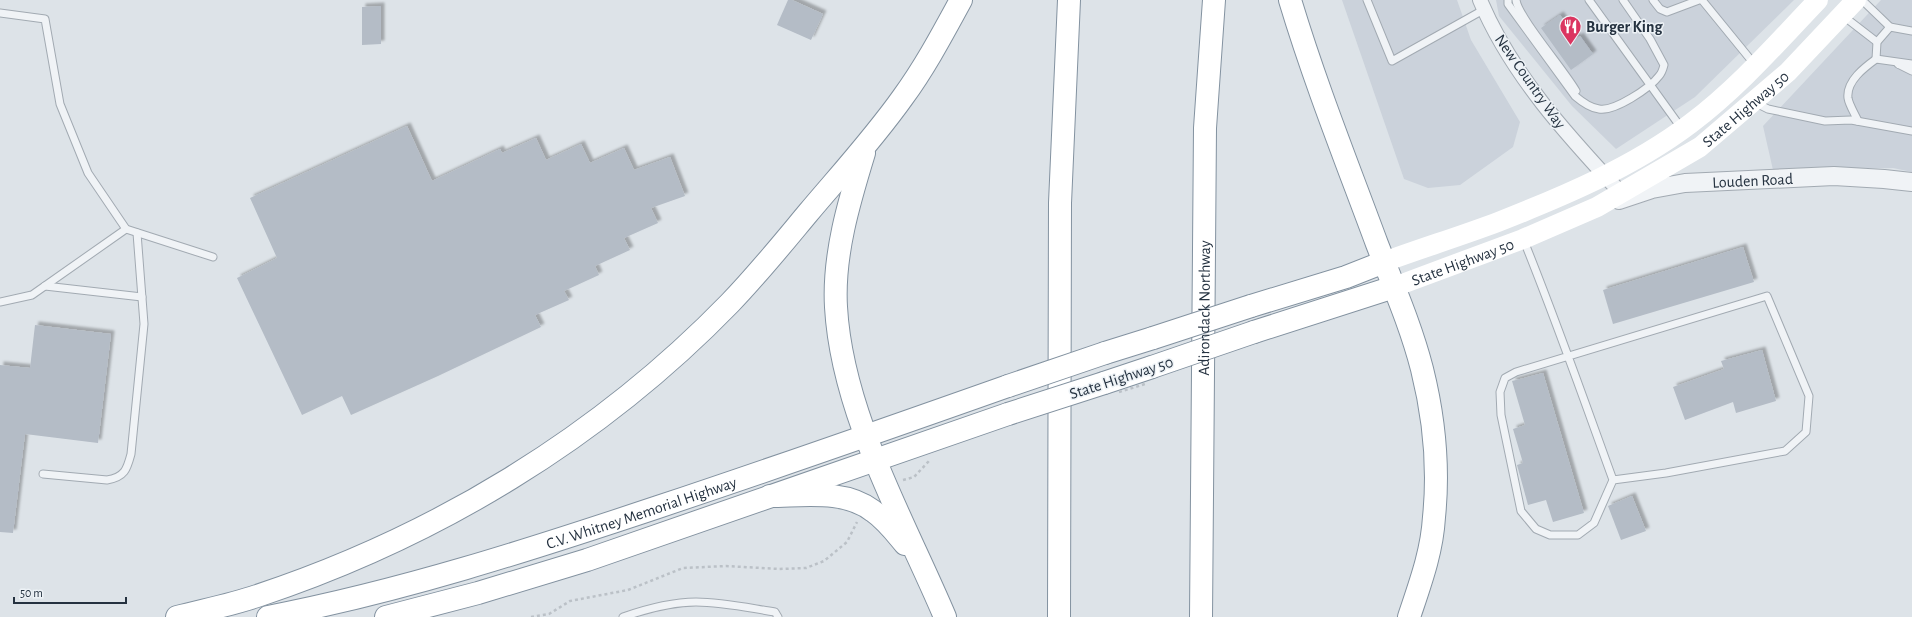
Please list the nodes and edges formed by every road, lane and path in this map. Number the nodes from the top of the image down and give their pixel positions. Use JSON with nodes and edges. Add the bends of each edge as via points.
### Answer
{"nodes":[{"id":1,"x":961,"y":0,"type":"edge"},
{"id":2,"x":1069,"y":0,"type":"edge"},
{"id":3,"x":1214,"y":0,"type":"edge"},
{"id":4,"x":1290,"y":0,"type":"edge"},
{"id":5,"x":1367,"y":0,"type":"edge"},
{"id":6,"x":1508,"y":0,"type":"edge"},
{"id":7,"x":1516,"y":0,"type":"edge"},
{"id":8,"x":1589,"y":0,"type":"edge"},
{"id":9,"x":1623,"y":0,"type":"edge"},
{"id":10,"x":1653,"y":0,"type":"edge"},
{"id":11,"x":1699,"y":0,"type":"edge"},
{"id":12,"x":1702,"y":0,"type":"edge"},
{"id":13,"x":1818,"y":0,"type":"edge"},
{"id":14,"x":1856,"y":0,"type":"edge"},
{"id":15,"x":1862,"y":0,"type":"edge"},
{"id":16,"x":1482,"y":5,"type":"edge"},
{"id":17,"x":0,"y":13,"type":"edge"},
{"id":18,"x":1842,"y":15,"type":"junction"},
{"id":19,"x":1890,"y":27,"type":"junction"},
{"id":20,"x":1912,"y":31,"type":"edge"},
{"id":21,"x":1877,"y":42,"type":"junction"},
{"id":22,"x":1876,"y":59,"type":"junction"},
{"id":23,"x":1891,"y":61,"type":"junction"},
{"id":24,"x":1912,"y":64,"type":"edge"},
{"id":25,"x":1756,"y":66,"type":"junction"},
{"id":26,"x":1912,"y":71,"type":"edge"},
{"id":27,"x":1650,"y":86,"type":"junction"},
{"id":28,"x":1582,"y":102,"type":"junction"},
{"id":29,"x":1754,"y":102,"type":"junction"},
{"id":30,"x":1858,"y":121,"type":"junction"},
{"id":31,"x":1682,"y":129,"type":"junction"},
{"id":32,"x":1912,"y":131,"type":"edge"},
{"id":33,"x":866,"y":144,"type":"junction"},
{"id":34,"x":1604,"y":175,"type":"junction"},
{"id":35,"x":1912,"y":182,"type":"edge"},
{"id":36,"x":1621,"y":193,"type":"junction"},
{"id":37,"x":1597,"y":207,"type":"junction"},
{"id":38,"x":126,"y":229,"type":"junction"},
{"id":39,"x":137,"y":233,"type":"junction"},
{"id":40,"x":1523,"y":239,"type":"junction"},
{"id":41,"x":212,"y":257,"type":"dead end"},
{"id":42,"x":1384,"y":262,"type":"junction"},
{"id":43,"x":45,"y":286,"type":"junction"},
{"id":44,"x":1394,"y":287,"type":"junction"},
{"id":45,"x":142,"y":296,"type":"junction"},
{"id":46,"x":0,"y":302,"type":"edge"},
{"id":47,"x":1569,"y":357,"type":"junction"},
{"id":48,"x":1151,"y":375,"type":"junction"},
{"id":49,"x":1008,"y":386,"type":"joint"},
{"id":50,"x":1109,"y":388,"type":"junction"},
{"id":51,"x":1008,"y":414,"type":"joint"},
{"id":52,"x":865,"y":437,"type":"junction"},
{"id":53,"x":934,"y":456,"type":"dead end"},
{"id":54,"x":875,"y":459,"type":"junction"},
{"id":55,"x":43,"y":474,"type":"dead end"},
{"id":56,"x":1613,"y":480,"type":"junction"},
{"id":57,"x":886,"y":483,"type":"junction"},
{"id":58,"x":770,"y":496,"type":"junction"},
{"id":59,"x":863,"y":505,"type":"junction"},
{"id":60,"x":923,"y":565,"type":"junction"},
{"id":61,"x":177,"y":617,"type":"edge"},
{"id":62,"x":268,"y":617,"type":"edge"},
{"id":63,"x":386,"y":617,"type":"edge"},
{"id":64,"x":531,"y":617,"type":"edge"},
{"id":65,"x":623,"y":617,"type":"edge"},
{"id":66,"x":778,"y":617,"type":"edge"},
{"id":67,"x":945,"y":617,"type":"edge"},
{"id":68,"x":1059,"y":617,"type":"edge"},
{"id":69,"x":1201,"y":617,"type":"edge"},
{"id":70,"x":1409,"y":617,"type":"edge"}],
"edges":[{"from":1,"to":33,"type":"highway","via":[[903,97]]},
{"from":2,"to":68,"type":"highway","via":[[1060,202]]},
{"from":3,"to":69,"type":"highway","name":"Adirondack Northway","via":[[1205,128]]},
{"from":4,"to":42,"type":"highway","via":[[1309,60]]},
{"from":5,"to":16,"type":"lane","via":[[1392,61]]},
{"from":6,"to":28,"type":"lane","via":[[1508,4],[1570,90]]},
{"from":7,"to":28,"type":"lane","via":[[1529,24],[1568,77]]},
{"from":8,"to":27,"type":"lane"},
{"from":9,"to":27,"type":"lane","via":[[1650,39],[1664,65],[1660,75]]},
{"from":10,"to":11,"type":"lane","via":[[1660,9],[1667,12]]},
{"from":12,"to":25,"type":"lane"},
{"from":13,"to":25,"type":"main road","name":"State Highway 50"},
{"from":14,"to":18,"type":"main road","name":"State Highway 50"},
{"from":15,"to":19,"type":"lane"},
{"from":16,"to":34,"type":"street","name":"New Country Way","via":[[1513,61],[1545,107]]},
{"from":17,"to":38,"type":"lane","via":[[45,19],[60,104],[88,173]]},
{"from":18,"to":21,"type":"lane"},
{"from":18,"to":29,"type":"main road","name":"State Highway 50","via":[[1788,72]]},
{"from":19,"to":20,"type":"lane"},
{"from":19,"to":21,"type":"lane"},
{"from":21,"to":22,"type":"lane"},
{"from":22,"to":23,"type":"lane"},
{"from":22,"to":30,"type":"lane","via":[[1862,69],[1852,83],[1848,98]]},
{"from":23,"to":24,"type":"lane"},
{"from":23,"to":26,"type":"lane"},
{"from":25,"to":31,"type":"main road","name":"State Highway 50"},
{"from":27,"to":28,"type":"lane","via":[[1611,109],[1599,109]]},
{"from":27,"to":31,"type":"lane"},
{"from":29,"to":30,"type":"lane","via":[[1768,109],[1825,121]]},
{"from":29,"to":36,"type":"main road","name":"State Highway 50","via":[[1700,147]]},
{"from":30,"to":32,"type":"lane"},
{"from":31,"to":34,"type":"main road","name":"State Highway 50"},
{"from":33,"to":52,"type":"highway","via":[[848,206],[837,272],[836,307],[840,341],[852,395]]},
{"from":33,"to":61,"type":"highway","via":[[731,302],[650,378],[580,434],[461,508],[386,544],[309,578],[254,597]]},
{"from":34,"to":36,"type":"street","name":"New Country Way"},
{"from":34,"to":42,"type":"main road","name":"State Highway 50","via":[[1498,222]]},
{"from":35,"to":37,"type":"street","name":"Louden Road","via":[[1834,176],[1686,183],[1652,189]]},
{"from":36,"to":37,"type":"main road","name":"State Highway 50"},
{"from":37,"to":40,"type":"main road","name":"State Highway 50"},
{"from":38,"to":39,"type":"lane"},
{"from":38,"to":43,"type":"lane"},
{"from":39,"to":41,"type":"lane"},
{"from":39,"to":45,"type":"lane"},
{"from":40,"to":44,"type":"main road","name":"State Highway 50"},
{"from":40,"to":47,"type":"lane"},
{"from":42,"to":44,"type":"highway"},
{"from":42,"to":49,"type":"highway","name":"State Highway 50","bridge":true,"via":[[1346,277]]},
{"from":43,"to":45,"type":"lane"},
{"from":43,"to":46,"type":"lane","via":[[32,295]]},
{"from":44,"to":48,"type":"highway","name":"State Highway 50","bridge":true,"via":[[1254,332]]},
{"from":44,"to":70,"type":"highway","via":[[1422,368],[1432,417],[1435,458],[1436,499],[1432,537]]},
{"from":45,"to":55,"type":"lane","via":[[144,324],[131,454],[127,469],[117,478],[107,480]]},
{"from":47,"to":56,"type":"lane"},
{"from":47,"to":56,"type":"lane","via":[[1516,372],[1505,378],[1500,392],[1501,415],[1521,511],[1536,528],[1550,535],[1578,535],[1594,523]]},
{"from":47,"to":56,"type":"lane","via":[[1767,296],[1809,396],[1806,432],[1785,451]]},
{"from":48,"to":50,"type":"highway","name":"State Highway 50"},
{"from":48,"to":50,"type":"path","bridge":true},
{"from":49,"to":52,"type":"highway","name":"C.V. Whitney Memorial Highway"},
{"from":50,"to":51,"type":"highway","name":"State Highway 50","bridge":true},
{"from":51,"to":54,"type":"highway","name":"C.V. Whitney Memorial Highway"},
{"from":52,"to":54,"type":"highway"},
{"from":52,"to":62,"type":"highway","name":"C.V. Whitney Memorial Highway","via":[[471,568],[338,603]]},
{"from":53,"to":57,"type":"path","via":[[914,477]]},
{"from":54,"to":57,"type":"highway"},
{"from":54,"to":58,"type":"highway","name":"C.V. Whitney Memorial Highway"},
{"from":57,"to":60,"type":"highway"},
{"from":58,"to":59,"type":"highway","via":[[839,497]]},
{"from":58,"to":63,"type":"highway","name":"C.V. Whitney Memorial Highway","via":[[587,560]]},
{"from":59,"to":60,"type":"highway","via":[[884,519]]},
{"from":59,"to":64,"type":"path","via":[[847,542],[824,561],[806,568],[683,568],[628,590],[570,601],[549,614]]},
{"from":60,"to":67,"type":"highway"},
{"from":65,"to":66,"type":"lane","via":[[652,607],[695,602],[775,612]]}]}
